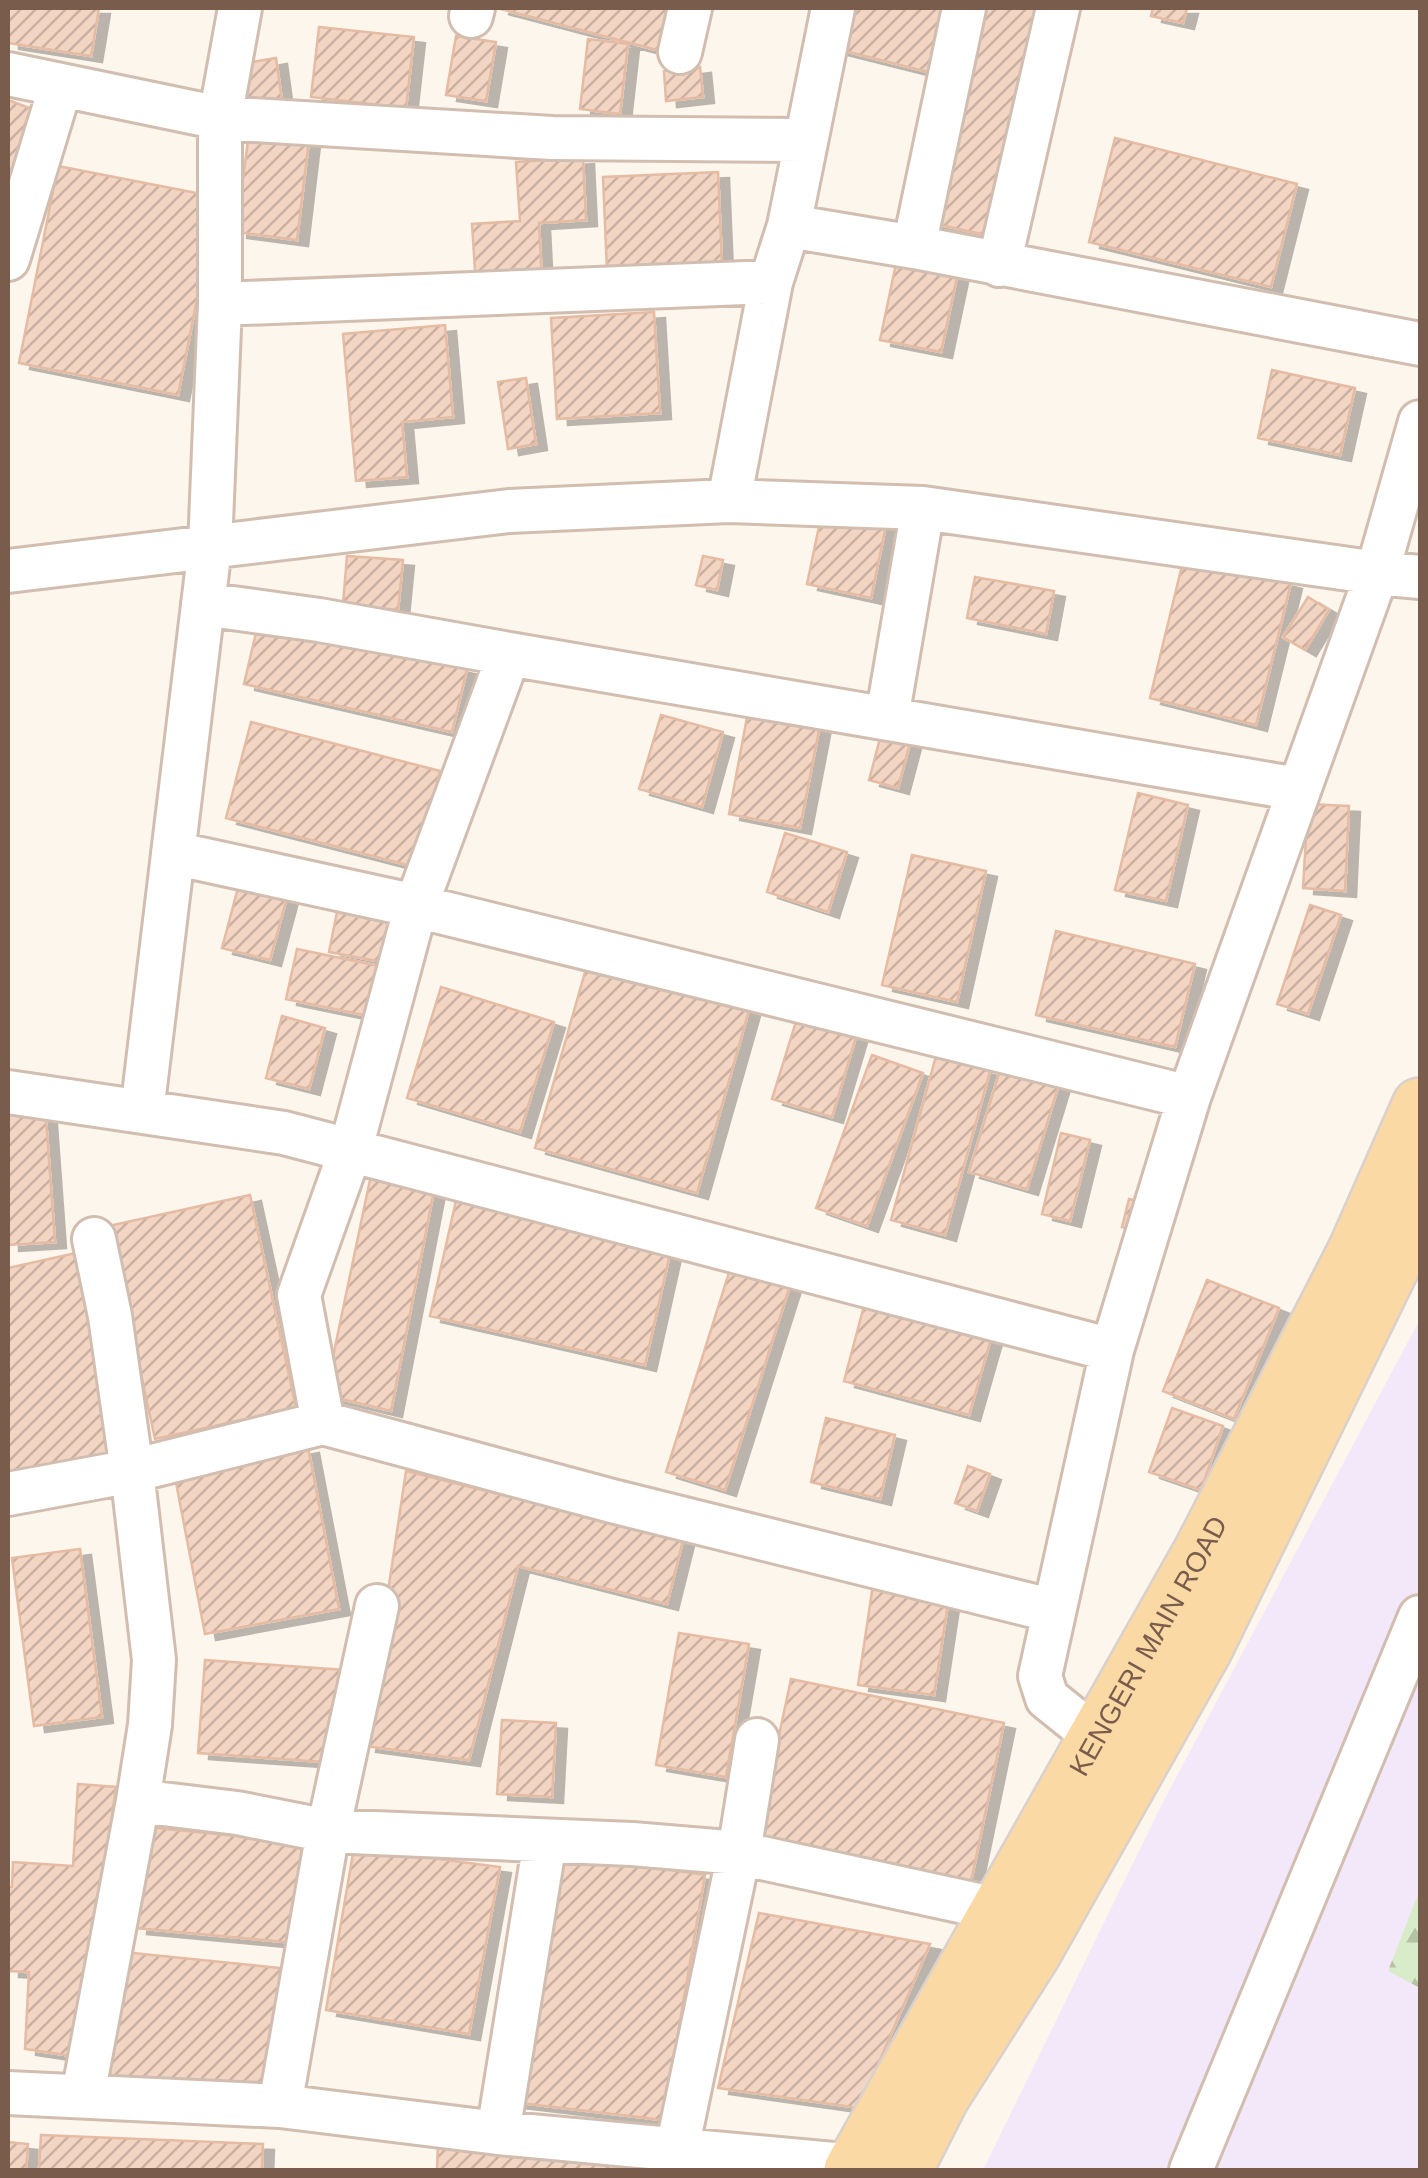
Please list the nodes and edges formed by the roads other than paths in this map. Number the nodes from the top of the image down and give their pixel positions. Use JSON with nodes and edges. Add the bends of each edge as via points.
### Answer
{"nodes":[{"id":1,"x":240,"y":8,"type":"edge"},
{"id":2,"x":690,"y":8,"type":"edge"},
{"id":3,"x":833,"y":8,"type":"edge"},
{"id":4,"x":964,"y":8,"type":"edge"},
{"id":5,"x":1058,"y":8,"type":"edge"},
{"id":6,"x":680,"y":52,"type":"dead end"},
{"id":7,"x":8,"y":74,"type":"edge"},
{"id":8,"x":62,"y":85,"type":"junction"},
{"id":9,"x":220,"y":118,"type":"junction"},
{"id":10,"x":806,"y":140,"type":"junction"},
{"id":11,"x":789,"y":226,"type":"junction"},
{"id":12,"x":914,"y":246,"type":"junction"},
{"id":13,"x":8,"y":259,"type":"edge"},
{"id":14,"x":999,"y":266,"type":"junction"},
{"id":15,"x":771,"y":282,"type":"junction"},
{"id":16,"x":220,"y":304,"type":"junction"},
{"id":17,"x":1420,"y":344,"type":"edge"},
{"id":18,"x":1420,"y":422,"type":"edge"},
{"id":19,"x":729,"y":500,"type":"junction"},
{"id":20,"x":923,"y":508,"type":"junction"},
{"id":21,"x":210,"y":547,"type":"junction"},
{"id":22,"x":8,"y":570,"type":"edge"},
{"id":23,"x":1377,"y":573,"type":"junction"},
{"id":24,"x":1420,"y":577,"type":"edge"},
{"id":25,"x":203,"y":604,"type":"junction"},
{"id":26,"x":509,"y":654,"type":"junction"},
{"id":27,"x":887,"y":718,"type":"junction"},
{"id":28,"x":1298,"y":788,"type":"junction"},
{"id":29,"x":173,"y":853,"type":"junction"},
{"id":30,"x":416,"y":906,"type":"junction"},
{"id":31,"x":8,"y":1092,"type":"edge"},
{"id":32,"x":1189,"y":1097,"type":"junction"},
{"id":33,"x":1420,"y":1106,"type":"edge"},
{"id":34,"x":142,"y":1112,"type":"junction"},
{"id":35,"x":350,"y":1152,"type":"junction"},
{"id":36,"x":1420,"y":1208,"type":"edge"},
{"id":37,"x":94,"y":1239,"type":"dead end"},
{"id":38,"x":1112,"y":1350,"type":"junction"},
{"id":39,"x":323,"y":1424,"type":"junction"},
{"id":40,"x":132,"y":1471,"type":"junction"},
{"id":41,"x":8,"y":1494,"type":"edge"},
{"id":42,"x":377,"y":1606,"type":"dead end"},
{"id":43,"x":1054,"y":1611,"type":"junction"},
{"id":44,"x":1420,"y":1617,"type":"edge"},
{"id":45,"x":1098,"y":1739,"type":"junction"},
{"id":46,"x":757,"y":1740,"type":"dead end"},
{"id":47,"x":138,"y":1802,"type":"junction"},
{"id":48,"x":328,"y":1831,"type":"junction"},
{"id":49,"x":546,"y":1841,"type":"junction"},
{"id":50,"x":738,"y":1852,"type":"junction"},
{"id":51,"x":1002,"y":1910,"type":"junction"},
{"id":52,"x":8,"y":2093,"type":"edge"},
{"id":53,"x":83,"y":2096,"type":"junction"},
{"id":54,"x":280,"y":2106,"type":"junction"},
{"id":55,"x":498,"y":2133,"type":"junction"},
{"id":56,"x":677,"y":2149,"type":"junction"},
{"id":57,"x":870,"y":2169,"type":"edge"},
{"id":58,"x":1191,"y":2170,"type":"edge"}],
"edges":[{"from":1,"to":9,"type":"street"},
{"from":2,"to":6,"type":"street"},
{"from":3,"to":10,"type":"street"},
{"from":4,"to":12,"type":"street"},
{"from":5,"to":14,"type":"street"},
{"from":7,"to":8,"type":"street"},
{"from":8,"to":9,"type":"street"},
{"from":8,"to":13,"type":"street"},
{"from":9,"to":10,"type":"street","via":[[552,138]]},
{"from":9,"to":16,"type":"street"},
{"from":10,"to":11,"type":"street"},
{"from":11,"to":12,"type":"street"},
{"from":11,"to":15,"type":"street"},
{"from":12,"to":14,"type":"street"},
{"from":14,"to":17,"type":"street"},
{"from":15,"to":16,"type":"street"},
{"from":15,"to":19,"type":"street"},
{"from":16,"to":21,"type":"street"},
{"from":18,"to":23,"type":"street"},
{"from":19,"to":20,"type":"street"},
{"from":19,"to":21,"type":"street","via":[[509,512]]},
{"from":20,"to":23,"type":"street"},
{"from":20,"to":27,"type":"street"},
{"from":21,"to":22,"type":"street"},
{"from":21,"to":25,"type":"street"},
{"from":23,"to":24,"type":"street"},
{"from":23,"to":28,"type":"street"},
{"from":25,"to":26,"type":"street"},
{"from":25,"to":29,"type":"street"},
{"from":26,"to":27,"type":"street"},
{"from":26,"to":30,"type":"street"},
{"from":27,"to":28,"type":"street"},
{"from":28,"to":32,"type":"street"},
{"from":29,"to":30,"type":"street"},
{"from":29,"to":34,"type":"street"},
{"from":30,"to":32,"type":"street"},
{"from":30,"to":35,"type":"street"},
{"from":31,"to":34,"type":"street"},
{"from":32,"to":38,"type":"street"},
{"from":33,"to":45,"type":"main road","name":"KENGERI MAIN ROAD","via":[[1356,1251]]},
{"from":34,"to":35,"type":"street","via":[[284,1133]]},
{"from":35,"to":38,"type":"street"},
{"from":35,"to":39,"type":"street","via":[[299,1294]]},
{"from":36,"to":57,"type":"main road","name":"KENGERI MAIN ROAD","via":[[1204,1648],[1032,1954],[942,2097]]},
{"from":37,"to":40,"type":"street"},
{"from":38,"to":43,"type":"street"},
{"from":39,"to":40,"type":"street"},
{"from":39,"to":43,"type":"street"},
{"from":40,"to":41,"type":"street"},
{"from":40,"to":47,"type":"street","via":[[154,1660]]},
{"from":42,"to":48,"type":"street"},
{"from":43,"to":45,"type":"street","via":[[1041,1688]]},
{"from":44,"to":58,"type":"street"},
{"from":45,"to":51,"type":"main road","name":"KENGERI MAIN ROAD"},
{"from":46,"to":50,"type":"street"},
{"from":47,"to":48,"type":"street","via":[[237,1812]]},
{"from":47,"to":53,"type":"street"},
{"from":48,"to":49,"type":"street"},
{"from":48,"to":54,"type":"street"},
{"from":49,"to":50,"type":"street"},
{"from":49,"to":55,"type":"street"},
{"from":50,"to":51,"type":"street"},
{"from":50,"to":56,"type":"street"},
{"from":51,"to":57,"type":"main road","name":"KENGERI MAIN ROAD"},
{"from":52,"to":53,"type":"street"},
{"from":53,"to":54,"type":"street"},
{"from":54,"to":55,"type":"street"},
{"from":55,"to":56,"type":"street"},
{"from":56,"to":57,"type":"street"}]}
